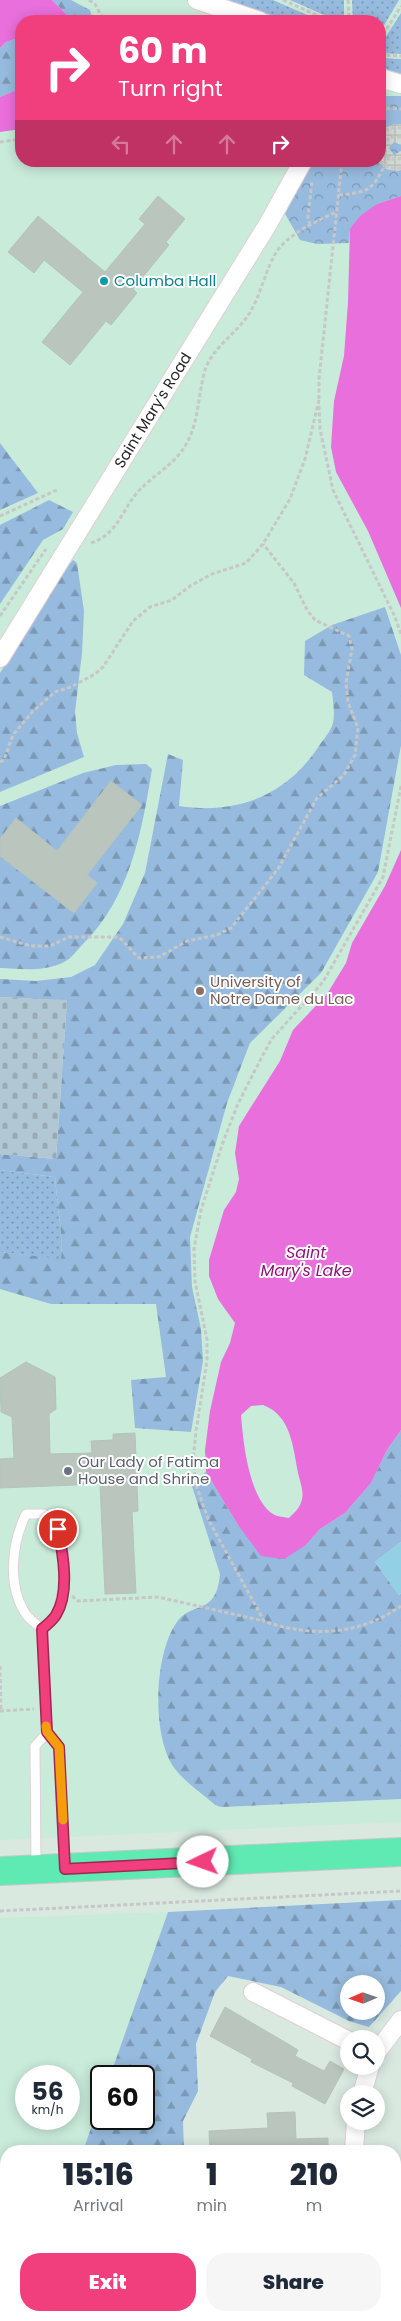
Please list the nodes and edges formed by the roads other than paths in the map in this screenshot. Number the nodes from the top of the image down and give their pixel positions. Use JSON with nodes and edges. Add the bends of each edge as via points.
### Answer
{"nodes":[{"id":1,"x":197,"y":0,"type":"edge"},
{"id":2,"x":242,"y":15,"type":"edge"},
{"id":3,"x":386,"y":80,"type":"edge"},
{"id":4,"x":401,"y":84,"type":"edge"},
{"id":5,"x":309,"y":167,"type":"edge"},
{"id":6,"x":0,"y":658,"type":"edge"},
{"id":7,"x":42,"y":1629,"type":"junction"},
{"id":8,"x":47,"y":1732,"type":"junction"},
{"id":9,"x":401,"y":1852,"type":"edge"},
{"id":10,"x":65,"y":1869,"type":"junction"},
{"id":11,"x":36,"y":1870,"type":"junction"},
{"id":12,"x":0,"y":1871,"type":"edge"},
{"id":13,"x":253,"y":1992,"type":"dead end"},
{"id":14,"x":401,"y":2020,"type":"edge"},
{"id":15,"x":340,"y":2036,"type":"edge"},
{"id":16,"x":385,"y":2041,"type":"edge"},
{"id":17,"x":355,"y":2130,"type":"edge"},
{"id":18,"x":354,"y":2145,"type":"edge"}],
"edges":[{"from":1,"to":2,"type":"street"},
{"from":3,"to":4,"type":"street"},
{"from":5,"to":6,"type":"street","name":"Saint Mary's Road","via":[[268,224]]},
{"from":7,"to":7,"type":"lane","via":[[57,1614],[65,1560],[58,1529],[44,1514],[26,1514],[18,1529],[13,1555],[16,1590],[25,1614]]},
{"from":7,"to":8,"type":"lane"},
{"from":8,"to":10,"type":"lane","via":[[59,1747]]},
{"from":8,"to":11,"type":"lane","via":[[35,1746]]},
{"from":9,"to":10,"type":"main road"},
{"from":10,"to":11,"type":"main road"},
{"from":11,"to":12,"type":"main road"},
{"from":13,"to":15,"type":"street"},
{"from":14,"to":16,"type":"street"},
{"from":17,"to":18,"type":"street"}]}
